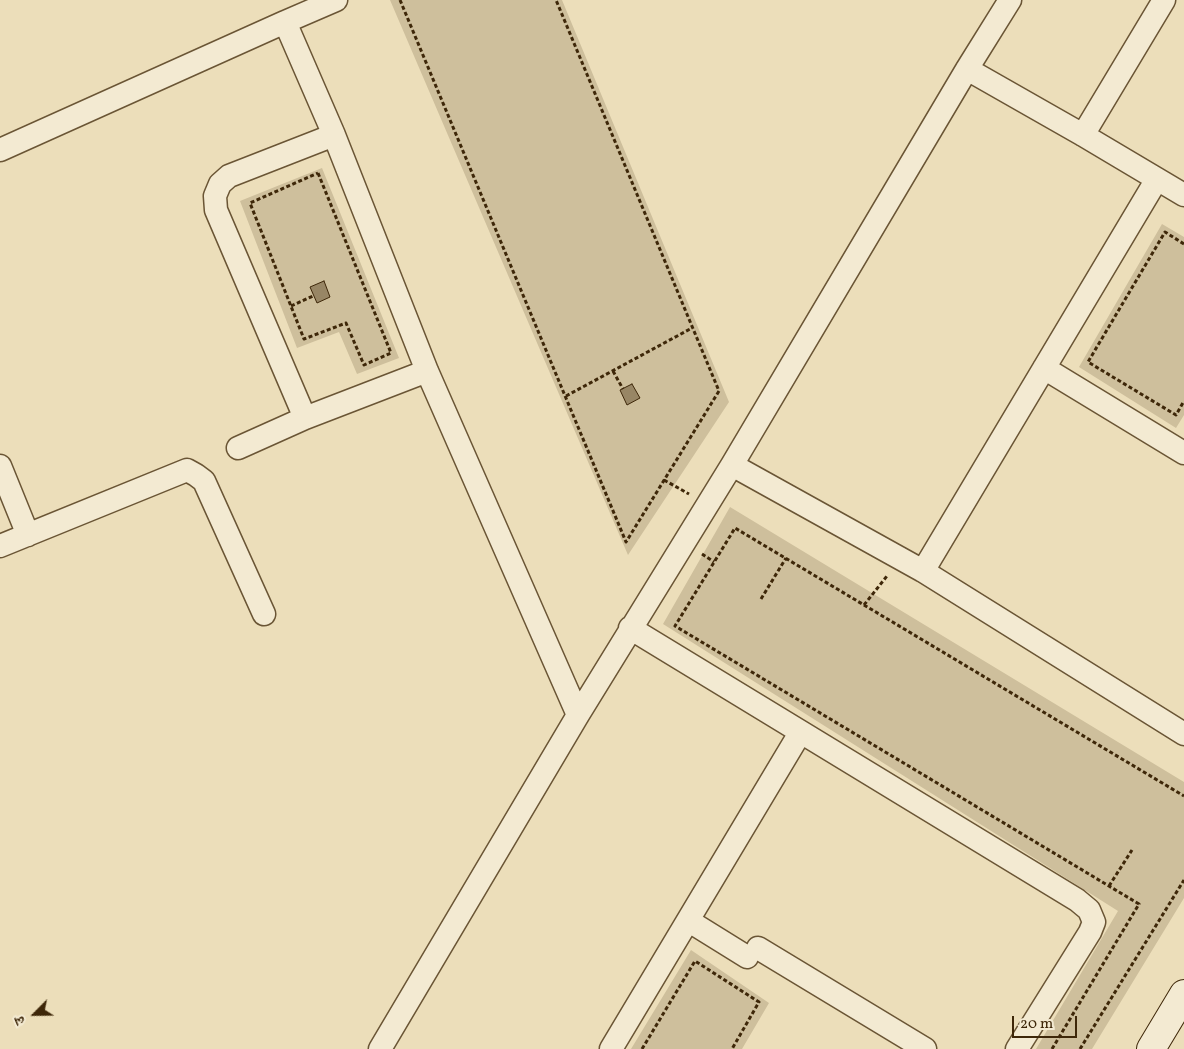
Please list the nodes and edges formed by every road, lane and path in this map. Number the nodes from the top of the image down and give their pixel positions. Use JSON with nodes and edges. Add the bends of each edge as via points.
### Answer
{"nodes":[{"id":1,"x":336,"y":0,"type":"edge"},
{"id":2,"x":400,"y":0,"type":"edge"},
{"id":3,"x":556,"y":0,"type":"edge"},
{"id":4,"x":1010,"y":0,"type":"edge"},
{"id":5,"x":1164,"y":0,"type":"edge"},
{"id":6,"x":285,"y":22,"type":"junction"},
{"id":7,"x":967,"y":69,"type":"junction"},
{"id":8,"x":334,"y":135,"type":"junction"},
{"id":9,"x":1084,"y":135,"type":"junction"},
{"id":10,"x":0,"y":150,"type":"edge"},
{"id":11,"x":1156,"y":179,"type":"junction"},
{"id":12,"x":1184,"y":195,"type":"edge"},
{"id":13,"x":1184,"y":244,"type":"edge"},
{"id":14,"x":314,"y":296,"type":"dead end"},
{"id":15,"x":291,"y":306,"type":"junction"},
{"id":16,"x":692,"y":328,"type":"junction"},
{"id":17,"x":1044,"y":368,"type":"junction"},
{"id":18,"x":427,"y":371,"type":"junction"},
{"id":19,"x":613,"y":371,"type":"junction"},
{"id":20,"x":623,"y":389,"type":"dead end"},
{"id":21,"x":566,"y":396,"type":"junction"},
{"id":22,"x":1184,"y":401,"type":"edge"},
{"id":23,"x":305,"y":418,"type":"junction"},
{"id":24,"x":238,"y":448,"type":"dead end"},
{"id":25,"x":1184,"y":453,"type":"edge"},
{"id":26,"x":732,"y":465,"type":"junction"},
{"id":27,"x":0,"y":466,"type":"edge"},
{"id":28,"x":664,"y":480,"type":"junction"},
{"id":29,"x":707,"y":504,"type":"junction"},
{"id":30,"x":28,"y":535,"type":"junction"},
{"id":31,"x":0,"y":546,"type":"edge"},
{"id":32,"x":786,"y":558,"type":"junction"},
{"id":33,"x":900,"y":558,"type":"junction"},
{"id":34,"x":923,"y":571,"type":"junction"},
{"id":35,"x":761,"y":599,"type":"dead end"},
{"id":36,"x":864,"y":605,"type":"junction"},
{"id":37,"x":264,"y":614,"type":"dead end"},
{"id":38,"x":675,"y":626,"type":"dead end"},
{"id":39,"x":630,"y":628,"type":"junction"},
{"id":40,"x":578,"y":715,"type":"junction"},
{"id":41,"x":800,"y":733,"type":"junction"},
{"id":42,"x":1184,"y":734,"type":"edge"},
{"id":43,"x":1184,"y":796,"type":"edge"},
{"id":44,"x":1132,"y":850,"type":"dead end"},
{"id":45,"x":1184,"y":880,"type":"edge"},
{"id":46,"x":1109,"y":886,"type":"dead end"},
{"id":47,"x":689,"y":921,"type":"junction"},
{"id":48,"x":1184,"y":994,"type":"edge"},
{"id":49,"x":380,"y":1049,"type":"edge"},
{"id":50,"x":611,"y":1049,"type":"edge"},
{"id":51,"x":642,"y":1049,"type":"edge"},
{"id":52,"x":732,"y":1049,"type":"edge"},
{"id":53,"x":925,"y":1049,"type":"edge"},
{"id":54,"x":1017,"y":1049,"type":"edge"},
{"id":55,"x":1080,"y":1049,"type":"edge"},
{"id":56,"x":1151,"y":1049,"type":"edge"}],
"edges":[{"from":1,"to":6,"type":"street"},
{"from":2,"to":21,"type":"path"},
{"from":3,"to":16,"type":"path"},
{"from":4,"to":7,"type":"street"},
{"from":5,"to":9,"type":"street"},
{"from":6,"to":8,"type":"street"},
{"from":6,"to":10,"type":"street"},
{"from":7,"to":9,"type":"street"},
{"from":7,"to":26,"type":"street"},
{"from":8,"to":18,"type":"street"},
{"from":8,"to":23,"type":"street","via":[[229,176],[214,196],[216,210]]},
{"from":9,"to":11,"type":"street"},
{"from":11,"to":12,"type":"street"},
{"from":11,"to":17,"type":"street"},
{"from":13,"to":22,"type":"path","via":[[1165,232],[1088,362],[1176,414]]},
{"from":14,"to":15,"type":"path"},
{"from":15,"to":15,"type":"path","via":[[304,339],[346,323],[364,365],[391,353],[318,173],[250,203]]},
{"from":16,"to":19,"type":"path"},
{"from":16,"to":28,"type":"path","via":[[719,391]]},
{"from":17,"to":25,"type":"street"},
{"from":17,"to":34,"type":"street"},
{"from":18,"to":23,"type":"street"},
{"from":18,"to":40,"type":"street"},
{"from":19,"to":20,"type":"path"},
{"from":19,"to":21,"type":"path"},
{"from":21,"to":28,"type":"path","via":[[626,542]]},
{"from":23,"to":24,"type":"street"},
{"from":26,"to":29,"type":"street"},
{"from":26,"to":33,"type":"street"},
{"from":27,"to":30,"type":"street"},
{"from":28,"to":29,"type":"path"},
{"from":29,"to":39,"type":"street"},
{"from":30,"to":31,"type":"street"},
{"from":30,"to":37,"type":"street","via":[[187,470],[204,481]]},
{"from":32,"to":35,"type":"path"},
{"from":32,"to":36,"type":"path"},
{"from":32,"to":38,"type":"path","via":[[735,528]]},
{"from":33,"to":34,"type":"street"},
{"from":33,"to":36,"type":"path"},
{"from":34,"to":42,"type":"street"},
{"from":36,"to":43,"type":"path"},
{"from":39,"to":40,"type":"street"},
{"from":39,"to":41,"type":"street"},
{"from":40,"to":49,"type":"street"},
{"from":41,"to":47,"type":"street"},
{"from":41,"to":54,"type":"street","via":[[1089,910],[1094,922],[1090,932]]},
{"from":44,"to":46,"type":"path"},
{"from":45,"to":55,"type":"path"},
{"from":47,"to":50,"type":"street"},
{"from":47,"to":53,"type":"street","via":[[752,952]]},
{"from":48,"to":56,"type":"main road"},
{"from":51,"to":52,"type":"path","via":[[695,961],[760,1002]]}]}
